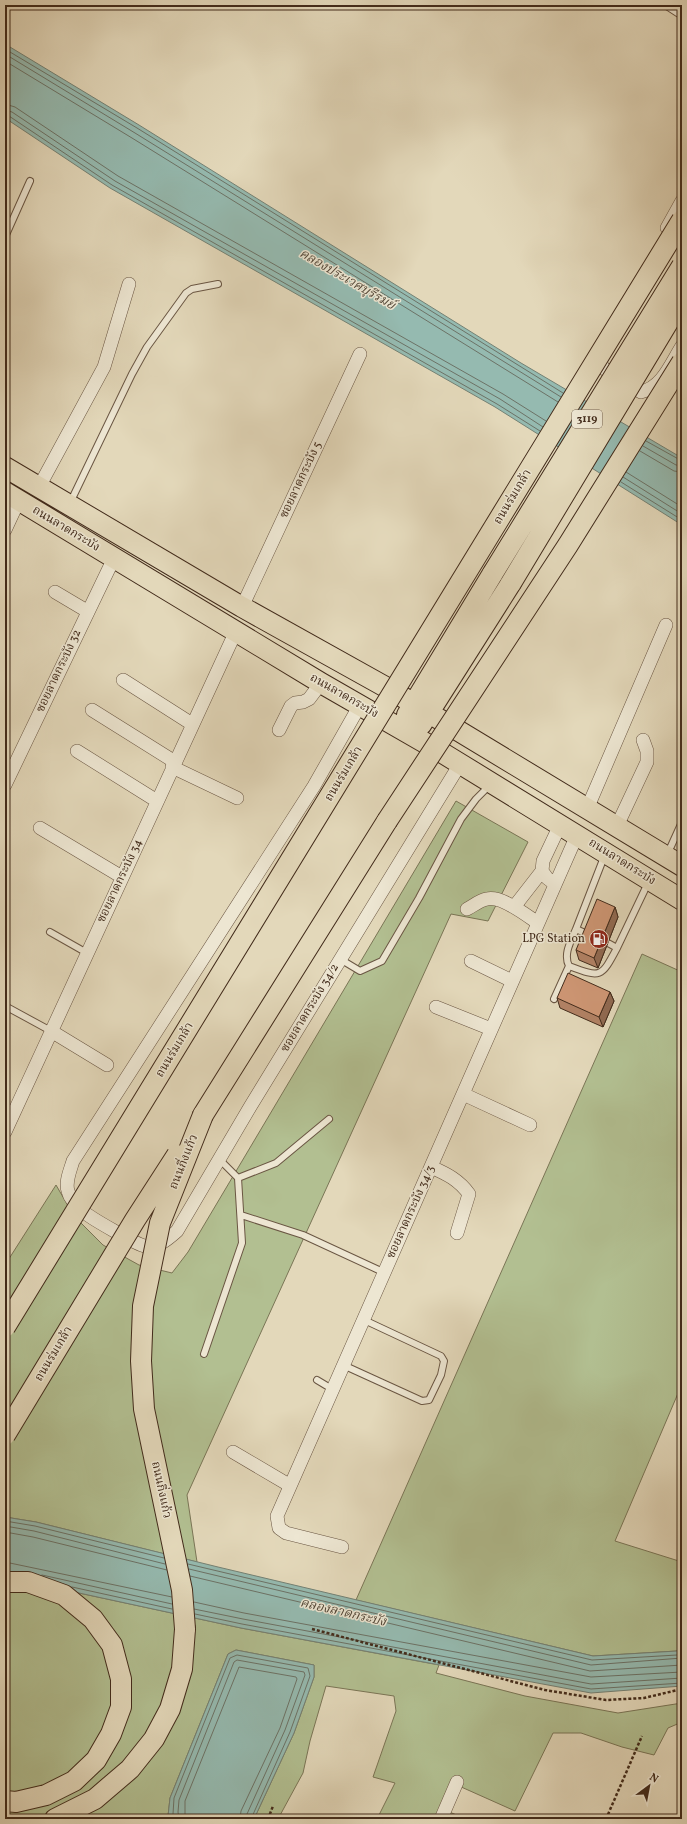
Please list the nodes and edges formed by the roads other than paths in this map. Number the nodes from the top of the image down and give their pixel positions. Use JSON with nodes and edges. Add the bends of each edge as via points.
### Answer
{"nodes":[{"id":1,"x":665,"y":5,"type":"edge"},
{"id":2,"x":682,"y":16,"type":"edge"},
{"id":3,"x":30,"y":181,"type":"dead end"},
{"id":4,"x":682,"y":201,"type":"edge"},
{"id":5,"x":682,"y":220,"type":"edge"},
{"id":6,"x":5,"y":237,"type":"edge"},
{"id":7,"x":682,"y":266,"type":"edge"},
{"id":8,"x":129,"y":284,"type":"dead end"},
{"id":9,"x":218,"y":284,"type":"dead end"},
{"id":10,"x":682,"y":299,"type":"edge"},
{"id":11,"x":682,"y":346,"type":"edge"},
{"id":12,"x":360,"y":354,"type":"dead end"},
{"id":13,"x":682,"y":362,"type":"edge"},
{"id":14,"x":5,"y":467,"type":"edge"},
{"id":15,"x":39,"y":488,"type":"junction"},
{"id":16,"x":12,"y":496,"type":"edge"},
{"id":17,"x":69,"y":505,"type":"junction"},
{"id":18,"x":5,"y":530,"type":"edge"},
{"id":19,"x":114,"y":558,"type":"junction"},
{"id":20,"x":55,"y":592,"type":"dead end"},
{"id":21,"x":242,"y":607,"type":"junction"},
{"id":22,"x":87,"y":611,"type":"junction"},
{"id":23,"x":666,"y":625,"type":"dead end"},
{"id":24,"x":236,"y":631,"type":"junction"},
{"id":25,"x":123,"y":680,"type":"dead end"},
{"id":26,"x":321,"y":683,"type":"junction"},
{"id":27,"x":360,"y":706,"type":"junction"},
{"id":28,"x":420,"y":709,"type":"junction"},
{"id":29,"x":92,"y":710,"type":"dead end"},
{"id":30,"x":192,"y":724,"type":"junction"},
{"id":31,"x":279,"y":730,"type":"dead end"},
{"id":32,"x":407,"y":732,"type":"junction"},
{"id":33,"x":643,"y":740,"type":"dead end"},
{"id":34,"x":77,"y":751,"type":"dead end"},
{"id":35,"x":174,"y":764,"type":"junction"},
{"id":36,"x":460,"y":764,"type":"junction"},
{"id":37,"x":492,"y":783,"type":"junction"},
{"id":38,"x":5,"y":785,"type":"edge"},
{"id":39,"x":237,"y":798,"type":"dead end"},
{"id":40,"x":157,"y":801,"type":"junction"},
{"id":41,"x":587,"y":809,"type":"junction"},
{"id":42,"x":682,"y":822,"type":"edge"},
{"id":43,"x":560,"y":825,"type":"junction"},
{"id":44,"x":617,"y":826,"type":"junction"},
{"id":45,"x":40,"y":828,"type":"dead end"},
{"id":46,"x":577,"y":835,"type":"junction"},
{"id":47,"x":606,"y":853,"type":"junction"},
{"id":48,"x":674,"y":861,"type":"edge"},
{"id":49,"x":542,"y":871,"type":"junction"},
{"id":50,"x":122,"y":877,"type":"junction"},
{"id":51,"x":650,"y":879,"type":"junction"},
{"id":52,"x":555,"y":884,"type":"junction"},
{"id":53,"x":682,"y":900,"type":"edge"},
{"id":54,"x":514,"y":907,"type":"junction"},
{"id":55,"x":467,"y":909,"type":"dead end"},
{"id":56,"x":538,"y":923,"type":"junction"},
{"id":57,"x":576,"y":929,"type":"junction"},
{"id":58,"x":50,"y":932,"type":"dead end"},
{"id":59,"x":589,"y":935,"type":"edge"},
{"id":60,"x":608,"y":943,"type":"dead end"},
{"id":61,"x":617,"y":948,"type":"junction"},
{"id":62,"x":87,"y":953,"type":"junction"},
{"id":63,"x":340,"y":960,"type":"junction"},
{"id":64,"x":471,"y":961,"type":"dead end"},
{"id":65,"x":569,"y":966,"type":"junction"},
{"id":66,"x":512,"y":980,"type":"junction"},
{"id":67,"x":554,"y":999,"type":"dead end"},
{"id":68,"x":5,"y":1006,"type":"edge"},
{"id":69,"x":436,"y":1007,"type":"dead end"},
{"id":70,"x":491,"y":1029,"type":"junction"},
{"id":71,"x":51,"y":1032,"type":"junction"},
{"id":72,"x":107,"y":1065,"type":"dead end"},
{"id":73,"x":463,"y":1094,"type":"junction"},
{"id":74,"x":203,"y":1115,"type":"junction"},
{"id":75,"x":329,"y":1119,"type":"dead end"},
{"id":76,"x":6,"y":1125,"type":"edge"},
{"id":77,"x":530,"y":1125,"type":"dead end"},
{"id":78,"x":219,"y":1159,"type":"junction"},
{"id":79,"x":431,"y":1167,"type":"junction"},
{"id":80,"x":238,"y":1178,"type":"junction"},
{"id":81,"x":241,"y":1215,"type":"junction"},
{"id":82,"x":457,"y":1233,"type":"dead end"},
{"id":83,"x":384,"y":1272,"type":"junction"},
{"id":84,"x":362,"y":1319,"type":"junction"},
{"id":85,"x":5,"y":1327,"type":"edge"},
{"id":86,"x":204,"y":1354,"type":"dead end"},
{"id":87,"x":342,"y":1364,"type":"junction"},
{"id":88,"x":317,"y":1380,"type":"dead end"},
{"id":89,"x":332,"y":1389,"type":"junction"},
{"id":90,"x":5,"y":1435,"type":"edge"},
{"id":91,"x":233,"y":1452,"type":"dead end"},
{"id":92,"x":289,"y":1485,"type":"junction"},
{"id":93,"x":342,"y":1547,"type":"dead end"},
{"id":94,"x":5,"y":1582,"type":"edge"},
{"id":95,"x":457,"y":1782,"type":"dead end"},
{"id":96,"x":5,"y":1801,"type":"edge"},
{"id":97,"x":55,"y":1819,"type":"edge"},
{"id":98,"x":441,"y":1819,"type":"edge"}],
"edges":[{"from":1,"to":2,"type":"lane"},
{"from":3,"to":6,"type":"lane"},
{"from":4,"to":11,"type":"street","via":[[600,344],[598,357],[603,368],[641,392],[650,390],[660,382]]},
{"from":5,"to":85,"type":"main road","name":"ถนนร่มเกล้า","bridge":true},
{"from":7,"to":28,"type":"main road","name":"ถนนร่มเกล้า","number":"3119","bridge":true,"via":[[493,573]]},
{"from":8,"to":15,"type":"street","via":[[104,367]]},
{"from":9,"to":17,"type":"lane","via":[[192,289],[186,293],[147,347],[122,391]]},
{"from":10,"to":28,"type":"main road","number":"3119","bridge":true,"via":[[511,583]]},
{"from":12,"to":21,"type":"street","name":"ซอยลาดกระบัง 5"},
{"from":13,"to":74,"type":"main road","name":"ถนนร่มเกล้า","bridge":true,"via":[[568,545],[387,821]]},
{"from":14,"to":15,"type":"main road","name":"ถนนลาดกระบัง"},
{"from":15,"to":17,"type":"main road","name":"ถนนลาดกระบัง"},
{"from":16,"to":18,"type":"street"},
{"from":16,"to":19,"type":"main road","name":"ถนนลาดกระบัง"},
{"from":17,"to":21,"type":"main road","name":"ถนนลาดกระบัง"},
{"from":19,"to":22,"type":"street","name":"ซอยลาดกระบัง 32"},
{"from":19,"to":24,"type":"main road","name":"ถนนลาดกระบัง"},
{"from":20,"to":22,"type":"street"},
{"from":21,"to":28,"type":"main road","name":"ถนนลาดกระบัง"},
{"from":22,"to":38,"type":"street","name":"ซอยลาดกระบัง 32"},
{"from":23,"to":41,"type":"street"},
{"from":24,"to":26,"type":"main road","name":"ถนนลาดกระบัง"},
{"from":24,"to":30,"type":"street","name":"ซอยลาดกระบัง 34"},
{"from":25,"to":30,"type":"street"},
{"from":26,"to":27,"type":"main road","name":"ถนนลาดกระบัง"},
{"from":26,"to":31,"type":"street","via":[[309,699],[291,706]]},
{"from":27,"to":32,"type":"main road","name":"ถนนลาดกระบัง"},
{"from":27,"to":78,"type":"street","name":"ซอยลาดกระบัง 34/2","via":[[310,792],[73,1161],[68,1175],[68,1191],[73,1201],[85,1213],[143,1246],[156,1246],[177,1231]]},
{"from":28,"to":32,"type":"main road"},
{"from":28,"to":41,"type":"main road","name":"ถนนลาดกระบัง"},
{"from":29,"to":35,"type":"street"},
{"from":30,"to":35,"type":"street","name":"ซอยลาดกระบัง 34"},
{"from":32,"to":36,"type":"main road","name":"ถนนลาดกระบัง"},
{"from":33,"to":44,"type":"street","via":[[647,762]]},
{"from":34,"to":40,"type":"street"},
{"from":35,"to":39,"type":"street"},
{"from":35,"to":40,"type":"street","name":"ซอยลาดกระบัง 34"},
{"from":36,"to":37,"type":"main road","name":"ถนนลาดกระบัง"},
{"from":36,"to":63,"type":"street","name":"ซอยลาดกระบัง 34/2"},
{"from":37,"to":43,"type":"main road","name":"ถนนลาดกระบัง"},
{"from":37,"to":63,"type":"lane","via":[[461,819],[382,961],[360,971]]},
{"from":40,"to":50,"type":"street","name":"ซอยลาดกระบัง 34"},
{"from":41,"to":44,"type":"main road","name":"ถนนลาดกระบัง"},
{"from":42,"to":48,"type":"lane"},
{"from":43,"to":46,"type":"main road","name":"ถนนลาดกระบัง"},
{"from":43,"to":49,"type":"street","via":[[543,861]]},
{"from":44,"to":48,"type":"main road","name":"ถนนลาดกระบัง"},
{"from":45,"to":50,"type":"street"},
{"from":46,"to":47,"type":"main road","name":"ถนนลาดกระบัง"},
{"from":46,"to":52,"type":"street","name":"ซอยลาดกระบัง 34/3"},
{"from":47,"to":51,"type":"main road","name":"ถนนลาดกระบัง"},
{"from":47,"to":57,"type":"lane"},
{"from":49,"to":52,"type":"street"},
{"from":49,"to":54,"type":"street"},
{"from":50,"to":62,"type":"street","name":"ซอยลาดกระบัง 34"},
{"from":51,"to":53,"type":"main road","name":"ถนนลาดกระบัง"},
{"from":51,"to":61,"type":"lane"},
{"from":52,"to":56,"type":"street","name":"ซอยลาดกระบัง 34/3"},
{"from":54,"to":55,"type":"street","via":[[497,899],[487,898]]},
{"from":54,"to":56,"type":"street"},
{"from":56,"to":66,"type":"street","name":"ซอยลาดกระบัง 34/3"},
{"from":57,"to":59,"type":"lane"},
{"from":57,"to":65,"type":"lane","via":[[565,959]]},
{"from":58,"to":62,"type":"lane"},
{"from":60,"to":61,"type":"lane"},
{"from":61,"to":65,"type":"lane","via":[[606,968],[597,974]]},
{"from":62,"to":71,"type":"street","name":"ซอยลาดกระบัง 34"},
{"from":63,"to":78,"type":"street","name":"ซอยลาดกระบัง 34/2"},
{"from":64,"to":66,"type":"street"},
{"from":65,"to":67,"type":"lane"},
{"from":66,"to":70,"type":"street","name":"ซอยลาดกระบัง 34/3"},
{"from":68,"to":71,"type":"lane"},
{"from":69,"to":70,"type":"street"},
{"from":70,"to":73,"type":"street","name":"ซอยลาดกระบัง 34/3"},
{"from":71,"to":72,"type":"street"},
{"from":71,"to":76,"type":"street","name":"ซอยลาดกระบัง 34"},
{"from":73,"to":77,"type":"street"},
{"from":73,"to":79,"type":"street","name":"ซอยลาดกระบัง 34/3"},
{"from":74,"to":90,"type":"main road","name":"ถนนร่มเกล้า","bridge":true,"via":[[135,1220]]},
{"from":74,"to":97,"type":"main road","name":"ถนนกิ่งแก้ว","bridge":true,"via":[[160,1223],[143,1306],[141,1361],[144,1409],[182,1590],[185,1629],[182,1669],[170,1709],[154,1739],[130,1769],[95,1799]]},
{"from":75,"to":80,"type":"lane","via":[[276,1163]]},
{"from":78,"to":80,"type":"lane"},
{"from":79,"to":82,"type":"street","via":[[453,1177],[469,1194]]},
{"from":79,"to":83,"type":"street","name":"ซอยลาดกระบัง 34/3"},
{"from":80,"to":81,"type":"lane"},
{"from":81,"to":83,"type":"lane","via":[[303,1235]]},
{"from":81,"to":86,"type":"lane","via":[[242,1243]]},
{"from":83,"to":84,"type":"street","name":"ซอยลาดกระบัง 34/3"},
{"from":84,"to":87,"type":"street","name":"ซอยลาดกระบัง 34/3"},
{"from":84,"to":87,"type":"lane","via":[[441,1356],[444,1361],[441,1376],[429,1400],[422,1401]]},
{"from":87,"to":89,"type":"street","name":"ซอยลาดกระบัง 34/3"},
{"from":88,"to":89,"type":"lane"},
{"from":89,"to":92,"type":"street","name":"ซอยลาดกระบัง 34/3"},
{"from":91,"to":92,"type":"street"},
{"from":92,"to":93,"type":"street","name":"ซอยลาดกระบัง 34/3","via":[[277,1516],[279,1528],[286,1533]]},
{"from":94,"to":96,"type":"main road","via":[[28,1582],[64,1596],[93,1619],[112,1645],[121,1679],[121,1707],[111,1734],[96,1760],[74,1782],[46,1795],[16,1802]]},
{"from":95,"to":98,"type":"street"}]}
